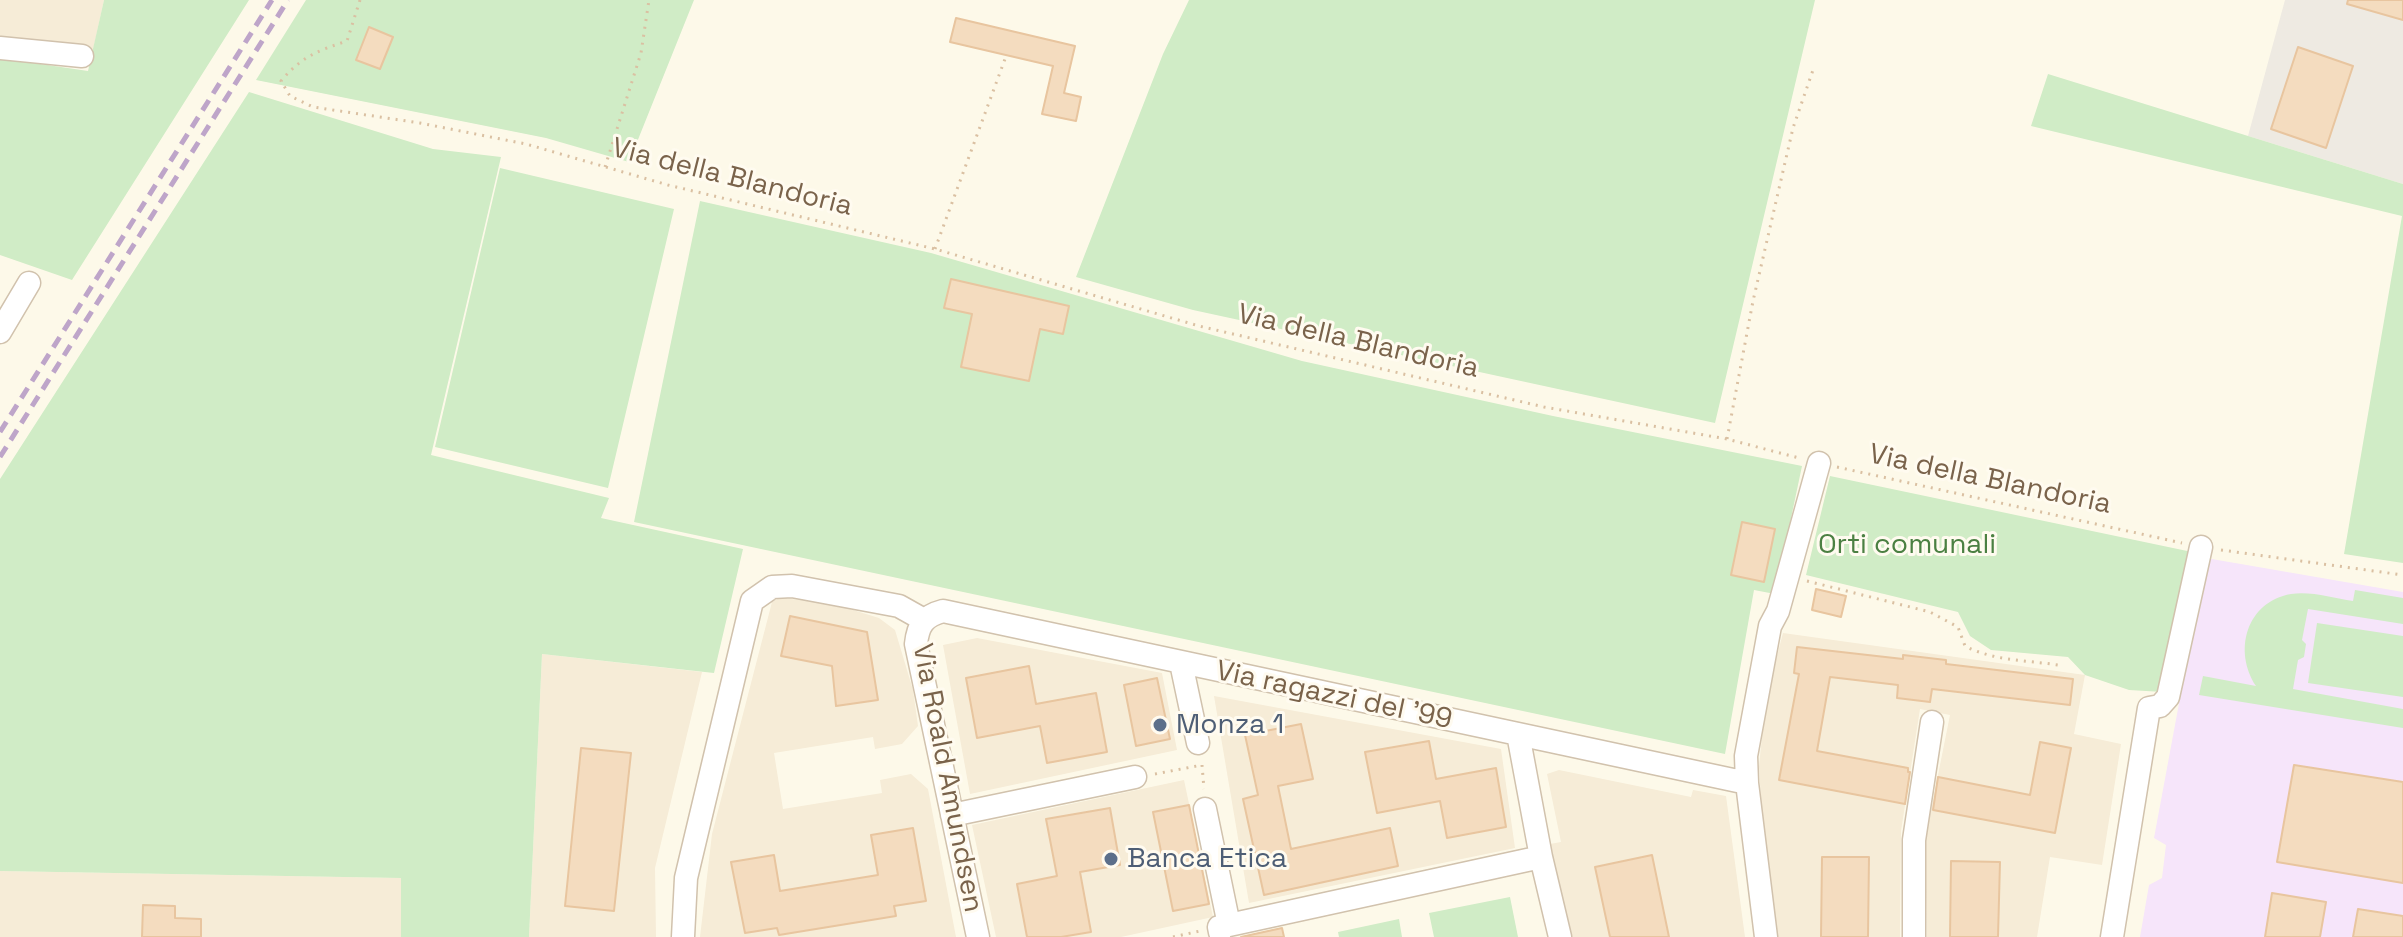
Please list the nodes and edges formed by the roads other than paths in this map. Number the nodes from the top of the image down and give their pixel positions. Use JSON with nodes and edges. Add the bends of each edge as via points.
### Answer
{"nodes":[{"id":1,"x":0,"y":48,"type":"edge"},
{"id":2,"x":82,"y":56,"type":"dead end"},
{"id":3,"x":29,"y":283,"type":"dead end"},
{"id":4,"x":0,"y":332,"type":"edge"},
{"id":5,"x":1819,"y":463,"type":"road end"},
{"id":6,"x":2201,"y":547,"type":"road end"},
{"id":7,"x":924,"y":620,"type":"junction"},
{"id":8,"x":1181,"y":663,"type":"junction"},
{"id":9,"x":1932,"y":722,"type":"dead end"},
{"id":10,"x":1518,"y":734,"type":"junction"},
{"id":11,"x":1198,"y":743,"type":"road end"},
{"id":12,"x":1135,"y":777,"type":"road end"},
{"id":13,"x":1747,"y":783,"type":"junction"},
{"id":14,"x":1205,"y":809,"type":"road end"},
{"id":15,"x":952,"y":815,"type":"junction"},
{"id":16,"x":1541,"y":857,"type":"junction"},
{"id":17,"x":1223,"y":930,"type":"edge"},
{"id":18,"x":683,"y":937,"type":"edge"},
{"id":19,"x":978,"y":937,"type":"edge"},
{"id":20,"x":1560,"y":937,"type":"edge"},
{"id":21,"x":1766,"y":937,"type":"edge"},
{"id":22,"x":1914,"y":937,"type":"edge"},
{"id":23,"x":2112,"y":937,"type":"edge"}],
"edges":[{"from":1,"to":2,"type":"street"},
{"from":3,"to":4,"type":"street"},
{"from":5,"to":13,"type":"street","via":[[1770,626],[1746,756]]},
{"from":6,"to":23,"type":"street","via":[[2168,697],[2149,708]]},
{"from":7,"to":8,"type":"street","name":"Via ragazzi del '99","via":[[943,611]]},
{"from":7,"to":15,"type":"street","name":"Via Roald Amundsen","via":[[916,644]]},
{"from":7,"to":18,"type":"street","via":[[899,606],[792,586],[772,587],[752,601],[686,878]]},
{"from":8,"to":10,"type":"street","name":"Via ragazzi del '99"},
{"from":8,"to":11,"type":"street"},
{"from":9,"to":22,"type":"street","via":[[1914,840]]},
{"from":10,"to":13,"type":"street","name":"Via ragazzi del '99"},
{"from":10,"to":16,"type":"street"},
{"from":12,"to":15,"type":"street"},
{"from":13,"to":21,"type":"street"},
{"from":14,"to":17,"type":"street"},
{"from":15,"to":19,"type":"street","name":"Via Roald Amundsen"},
{"from":16,"to":17,"type":"street"},
{"from":16,"to":20,"type":"street"}]}
